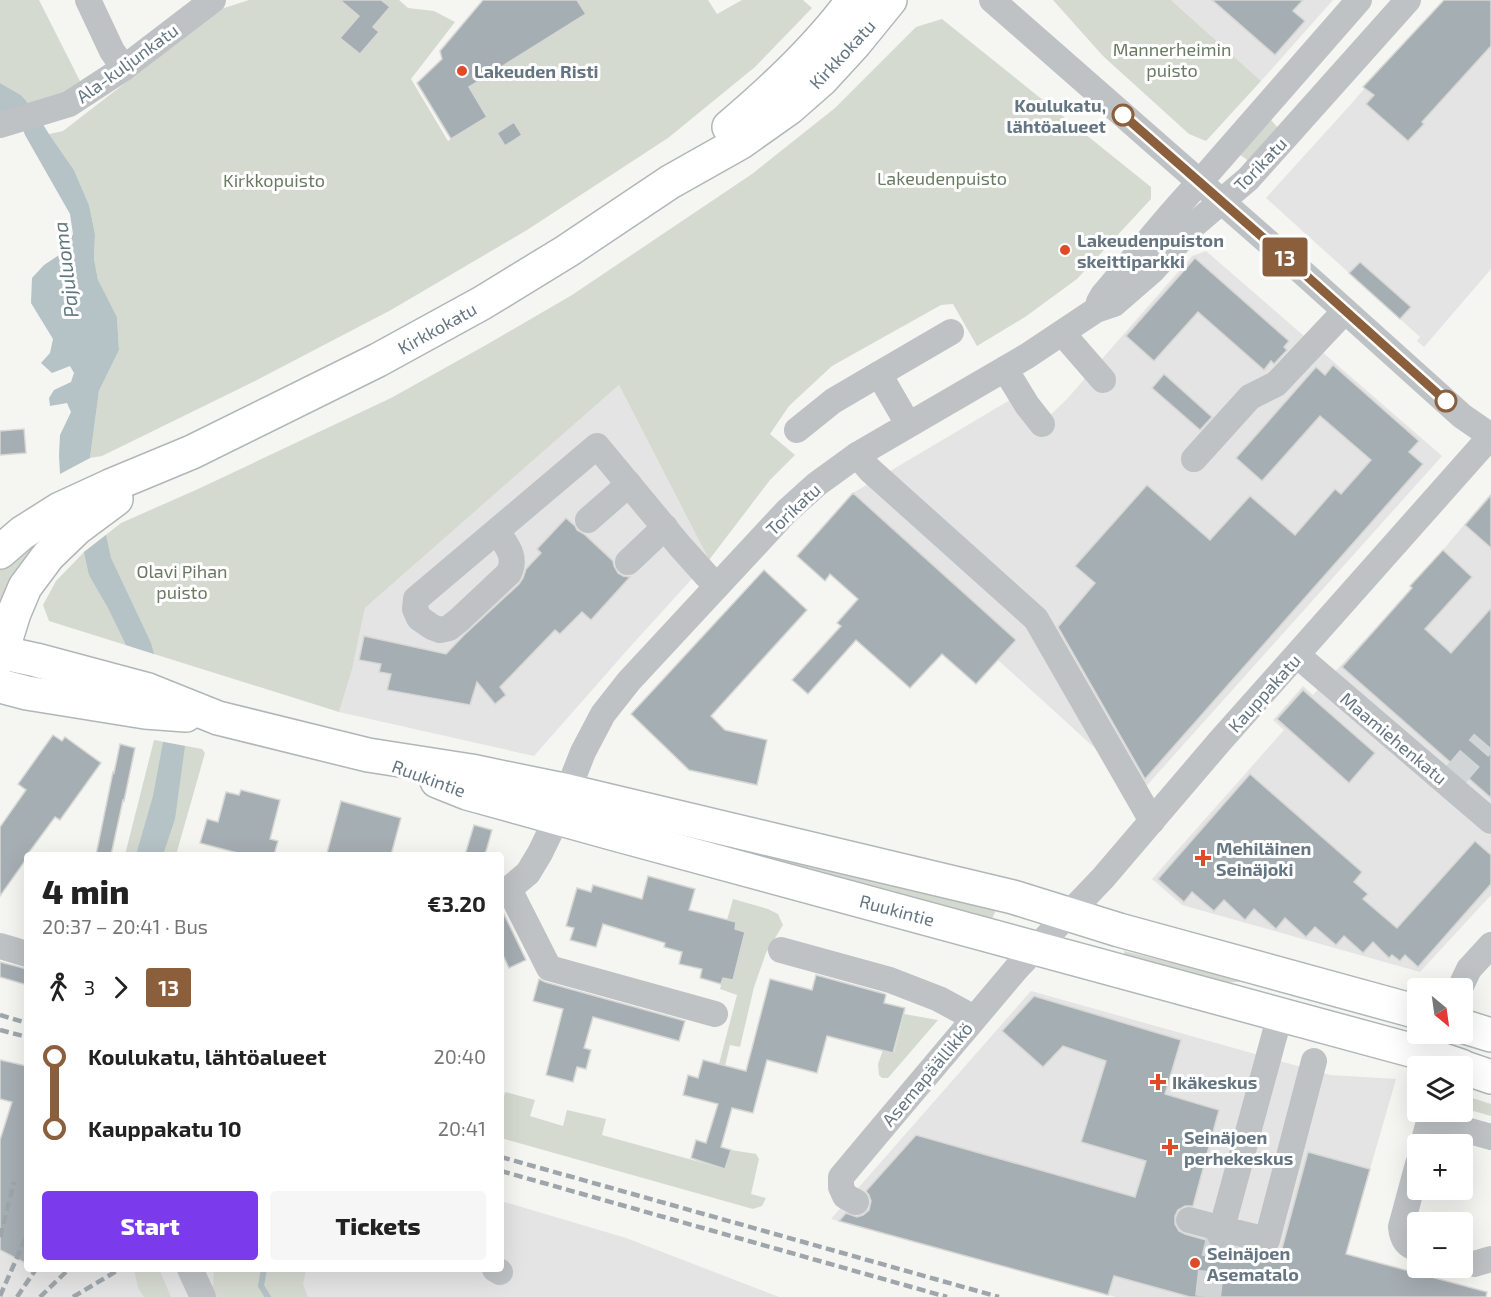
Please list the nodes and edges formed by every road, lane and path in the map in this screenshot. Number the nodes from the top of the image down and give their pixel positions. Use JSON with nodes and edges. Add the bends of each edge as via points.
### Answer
{"nodes":[{"id":1,"x":88,"y":0,"type":"edge"},
{"id":2,"x":213,"y":0,"type":"edge"},
{"id":3,"x":853,"y":0,"type":"edge"},
{"id":4,"x":890,"y":0,"type":"edge"},
{"id":5,"x":992,"y":0,"type":"edge"},
{"id":6,"x":1359,"y":0,"type":"edge"},
{"id":7,"x":1408,"y":0,"type":"edge"},
{"id":8,"x":189,"y":8,"type":"edge"},
{"id":9,"x":124,"y":68,"type":"junction"},
{"id":10,"x":7,"y":123,"type":"edge"},
{"id":11,"x":670,"y":182,"type":"junction"},
{"id":12,"x":1200,"y":183,"type":"junction"},
{"id":13,"x":1221,"y":202,"type":"junction"},
{"id":14,"x":1096,"y":310,"type":"junction"},
{"id":15,"x":1345,"y":311,"type":"junction"},
{"id":16,"x":951,"y":332,"type":"dead end"},
{"id":17,"x":1063,"y":333,"type":"junction"},
{"id":18,"x":1005,"y":369,"type":"junction"},
{"id":19,"x":879,"y":374,"type":"junction"},
{"id":20,"x":1103,"y":380,"type":"dead end"},
{"id":21,"x":1042,"y":423,"type":"dead end"},
{"id":22,"x":908,"y":424,"type":"junction"},
{"id":23,"x":797,"y":430,"type":"dead end"},
{"id":24,"x":1491,"y":436,"type":"edge"},
{"id":25,"x":192,"y":452,"type":"junction"},
{"id":26,"x":857,"y":454,"type":"junction"},
{"id":27,"x":1194,"y":459,"type":"dead end"},
{"id":28,"x":629,"y":484,"type":"junction"},
{"id":29,"x":588,"y":520,"type":"dead end"},
{"id":30,"x":665,"y":528,"type":"junction"},
{"id":31,"x":497,"y":531,"type":"dead end"},
{"id":32,"x":0,"y":552,"type":"edge"},
{"id":33,"x":628,"y":562,"type":"dead end"},
{"id":34,"x":717,"y":586,"type":"junction"},
{"id":35,"x":1301,"y":652,"type":"junction"},
{"id":36,"x":1,"y":654,"type":"edge"},
{"id":37,"x":0,"y":686,"type":"edge"},
{"id":38,"x":218,"y":718,"type":"junction"},
{"id":39,"x":1442,"y":767,"type":"dead end"},
{"id":40,"x":1463,"y":786,"type":"dead end"},
{"id":41,"x":563,"y":804,"type":"junction"},
{"id":42,"x":1491,"y":811,"type":"edge"},
{"id":43,"x":1152,"y":821,"type":"junction"},
{"id":44,"x":1491,"y":821,"type":"edge"},
{"id":45,"x":505,"y":891,"type":"edge"},
{"id":46,"x":1068,"y":914,"type":"junction"},
{"id":47,"x":1491,"y":945,"type":"edge"},
{"id":48,"x":0,"y":946,"type":"edge"},
{"id":49,"x":1035,"y":949,"type":"junction"},
{"id":50,"x":780,"y":950,"type":"dead end"},
{"id":51,"x":24,"y":953,"type":"edge"},
{"id":52,"x":1465,"y":978,"type":"edge"},
{"id":53,"x":1407,"y":1009,"type":"edge"},
{"id":54,"x":715,"y":1014,"type":"dead end"},
{"id":55,"x":1280,"y":1015,"type":"junction"},
{"id":56,"x":974,"y":1018,"type":"junction"},
{"id":57,"x":1473,"y":1029,"type":"edge"},
{"id":58,"x":1491,"y":1035,"type":"edge"},
{"id":59,"x":1432,"y":1052,"type":"edge"},
{"id":60,"x":1314,"y":1061,"type":"dead end"},
{"id":61,"x":1473,"y":1071,"type":"edge"},
{"id":62,"x":1491,"y":1077,"type":"edge"},
{"id":63,"x":1441,"y":1122,"type":"edge"},
{"id":64,"x":1491,"y":1137,"type":"edge"},
{"id":65,"x":1408,"y":1200,"type":"edge"},
{"id":66,"x":856,"y":1202,"type":"dead end"},
{"id":67,"x":1190,"y":1220,"type":"dead end"},
{"id":68,"x":1226,"y":1233,"type":"junction"},
{"id":69,"x":1407,"y":1243,"type":"edge"},
{"id":70,"x":1491,"y":1259,"type":"edge"},
{"id":71,"x":1473,"y":1264,"type":"edge"},
{"id":72,"x":191,"y":1272,"type":"edge"},
{"id":73,"x":203,"y":1297,"type":"edge"}],
"edges":[{"from":1,"to":9,"type":"street"},
{"from":2,"to":8,"type":"street","name":"Ala-kuljunkatu"},
{"from":3,"to":11,"type":"main road","name":"Kirkkokatu","via":[[803,60]]},
{"from":4,"to":11,"type":"main road","name":"Kirkkokatu","via":[[828,72],[789,108],[741,142]]},
{"from":5,"to":12,"type":"street"},
{"from":6,"to":12,"type":"street","name":"Torikatu"},
{"from":7,"to":13,"type":"street","name":"Torikatu","via":[[1248,179]]},
{"from":8,"to":9,"type":"street","name":"Ala-kuljunkatu"},
{"from":9,"to":10,"type":"street","name":"Ala-kuljunkatu","via":[[69,105]]},
{"from":11,"to":25,"type":"main road","name":"Kirkkokatu","via":[[482,303],[378,360]]},
{"from":12,"to":13,"type":"street"},
{"from":12,"to":14,"type":"street","name":"Torikatu","via":[[1103,295]]},
{"from":13,"to":14,"type":"street","name":"Torikatu","via":[[1114,304]]},
{"from":13,"to":15,"type":"street"},
{"from":14,"to":17,"type":"street","name":"Torikatu"},
{"from":15,"to":24,"type":"street","via":[[1462,416]]},
{"from":15,"to":27,"type":"street","via":[[1276,384],[1250,397]]},
{"from":16,"to":19,"type":"street"},
{"from":17,"to":18,"type":"street","name":"Torikatu"},
{"from":17,"to":20,"type":"street"},
{"from":18,"to":21,"type":"street"},
{"from":18,"to":22,"type":"street","name":"Torikatu"},
{"from":19,"to":22,"type":"street"},
{"from":19,"to":23,"type":"street","via":[[833,401]]},
{"from":22,"to":26,"type":"street","name":"Torikatu"},
{"from":24,"to":35,"type":"street","name":"Kauppakatu"},
{"from":25,"to":32,"type":"main road","name":"Kirkkokatu","via":[[60,509]]},
{"from":25,"to":36,"type":"main road","name":"Kirkkokatu","via":[[117,498],[48,556],[25,587]]},
{"from":26,"to":34,"type":"street","name":"Torikatu","via":[[786,512]]},
{"from":26,"to":43,"type":"street","via":[[1036,619]]},
{"from":28,"to":29,"type":"street"},
{"from":28,"to":30,"type":"street"},
{"from":28,"to":31,"type":"street","via":[[597,446]]},
{"from":30,"to":33,"type":"street"},
{"from":30,"to":34,"type":"street"},
{"from":34,"to":41,"type":"street","name":"Torikatu","via":[[603,714]]},
{"from":35,"to":39,"type":"street"},
{"from":35,"to":43,"type":"street","name":"Kauppakatu"},
{"from":35,"to":44,"type":"street","name":"Maamiehenkatu"},
{"from":36,"to":38,"type":"main road","name":"Ruukintie","via":[[148,690]]},
{"from":37,"to":38,"type":"main road","name":"Ruukintie","via":[[145,712]]},
{"from":38,"to":41,"type":"main road","name":"Ruukintie","via":[[368,755],[471,771]]},
{"from":40,"to":42,"type":"street"},
{"from":41,"to":45,"type":"street","name":"Torikatu","via":[[528,873]]},
{"from":41,"to":46,"type":"main road","name":"Ruukintie","via":[[1013,897]]},
{"from":41,"to":49,"type":"main road","name":"Ruukintie","via":[[615,834]]},
{"from":43,"to":46,"type":"street","name":"Kauppakatu"},
{"from":45,"to":54,"type":"street","via":[[549,968]]},
{"from":46,"to":49,"type":"street","name":"Kauppakatu"},
{"from":46,"to":53,"type":"main road","name":"Ruukintie"},
{"from":47,"to":52,"type":"street"},
{"from":48,"to":51,"type":"street"},
{"from":49,"to":55,"type":"main road","name":"Ruukintie"},
{"from":49,"to":56,"type":"street","name":"Asemapäällikkö"},
{"from":50,"to":56,"type":"street","via":[[890,980]]},
{"from":55,"to":59,"type":"main road","name":"Ruukintie"},
{"from":55,"to":68,"type":"street"},
{"from":56,"to":66,"type":"street","name":"Asemapäällikkö","via":[[841,1178],[845,1196]]},
{"from":57,"to":58,"type":"main road"},
{"from":60,"to":68,"type":"street","via":[[1267,1240]]},
{"from":61,"to":62,"type":"main road","name":"Ruukintie"},
{"from":63,"to":64,"type":"street"},
{"from":65,"to":69,"type":"street","via":[[1401,1227]]},
{"from":67,"to":68,"type":"street","bridge":true},
{"from":70,"to":71,"type":"street"},
{"from":72,"to":73,"type":"street"}]}
